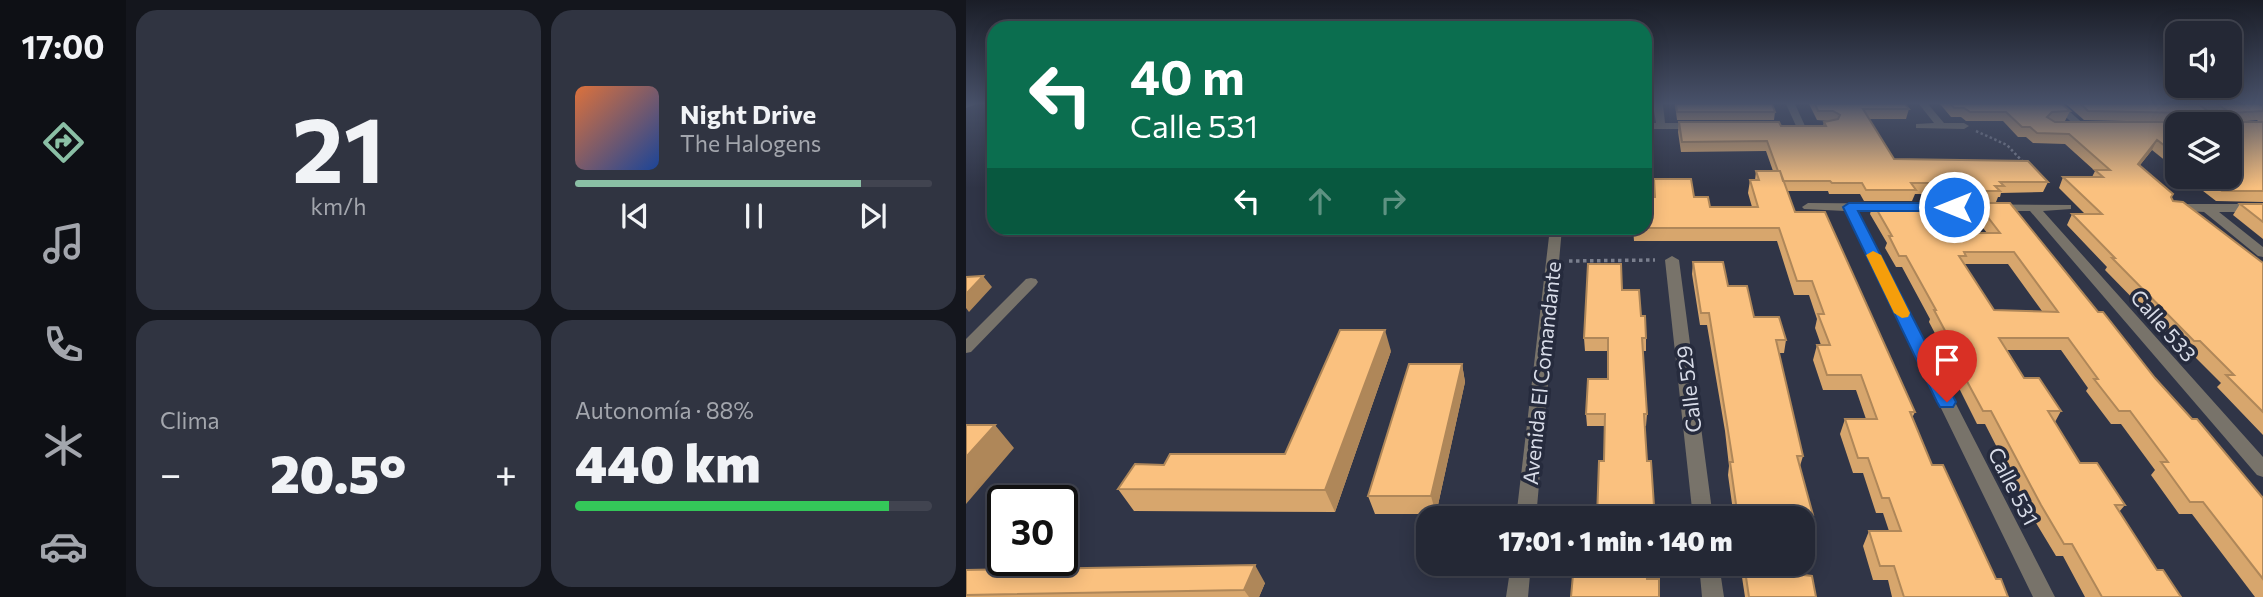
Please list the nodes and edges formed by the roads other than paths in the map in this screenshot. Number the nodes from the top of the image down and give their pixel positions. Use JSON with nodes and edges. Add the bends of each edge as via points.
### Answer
{"nodes":[{"id":1,"x":1808,"y":207,"type":"dead end"},
{"id":2,"x":1849,"y":207,"type":"junction"},
{"id":3,"x":2033,"y":207,"type":"junction"},
{"id":4,"x":2067,"y":207,"type":"dead end"},
{"id":5,"x":2173,"y":208,"type":"edge"},
{"id":6,"x":2207,"y":208,"type":"junction"},
{"id":7,"x":2263,"y":208,"type":"edge"},
{"id":8,"x":1555,"y":235,"type":"edge"},
{"id":9,"x":2263,"y":253,"type":"edge"},
{"id":10,"x":1672,"y":260,"type":"road end"},
{"id":11,"x":1031,"y":282,"type":"dead end"},
{"id":12,"x":973,"y":335,"type":"edge"},
{"id":13,"x":966,"y":348,"type":"edge"},
{"id":14,"x":2263,"y":470,"type":"edge"},
{"id":15,"x":1527,"y":506,"type":"edge"},
{"id":16,"x":1702,"y":506,"type":"edge"},
{"id":17,"x":1520,"y":576,"type":"edge"},
{"id":18,"x":1710,"y":576,"type":"edge"},
{"id":19,"x":1517,"y":597,"type":"edge"},
{"id":20,"x":1713,"y":597,"type":"edge"},
{"id":21,"x":2044,"y":597,"type":"edge"}],
"edges":[{"from":1,"to":2,"type":"street"},
{"from":2,"to":3,"type":"street"},
{"from":2,"to":21,"type":"street","name":"Calle 531"},
{"from":3,"to":4,"type":"street"},
{"from":3,"to":14,"type":"street","name":"Calle 533"},
{"from":5,"to":6,"type":"street"},
{"from":6,"to":7,"type":"street"},
{"from":6,"to":9,"type":"street"},
{"from":8,"to":15,"type":"street","name":"Avenida El Comandante"},
{"from":10,"to":16,"type":"street","name":"Calle 529"},
{"from":11,"to":12,"type":"street"},
{"from":12,"to":13,"type":"street"},
{"from":17,"to":19,"type":"street"},
{"from":18,"to":20,"type":"street"}]}
